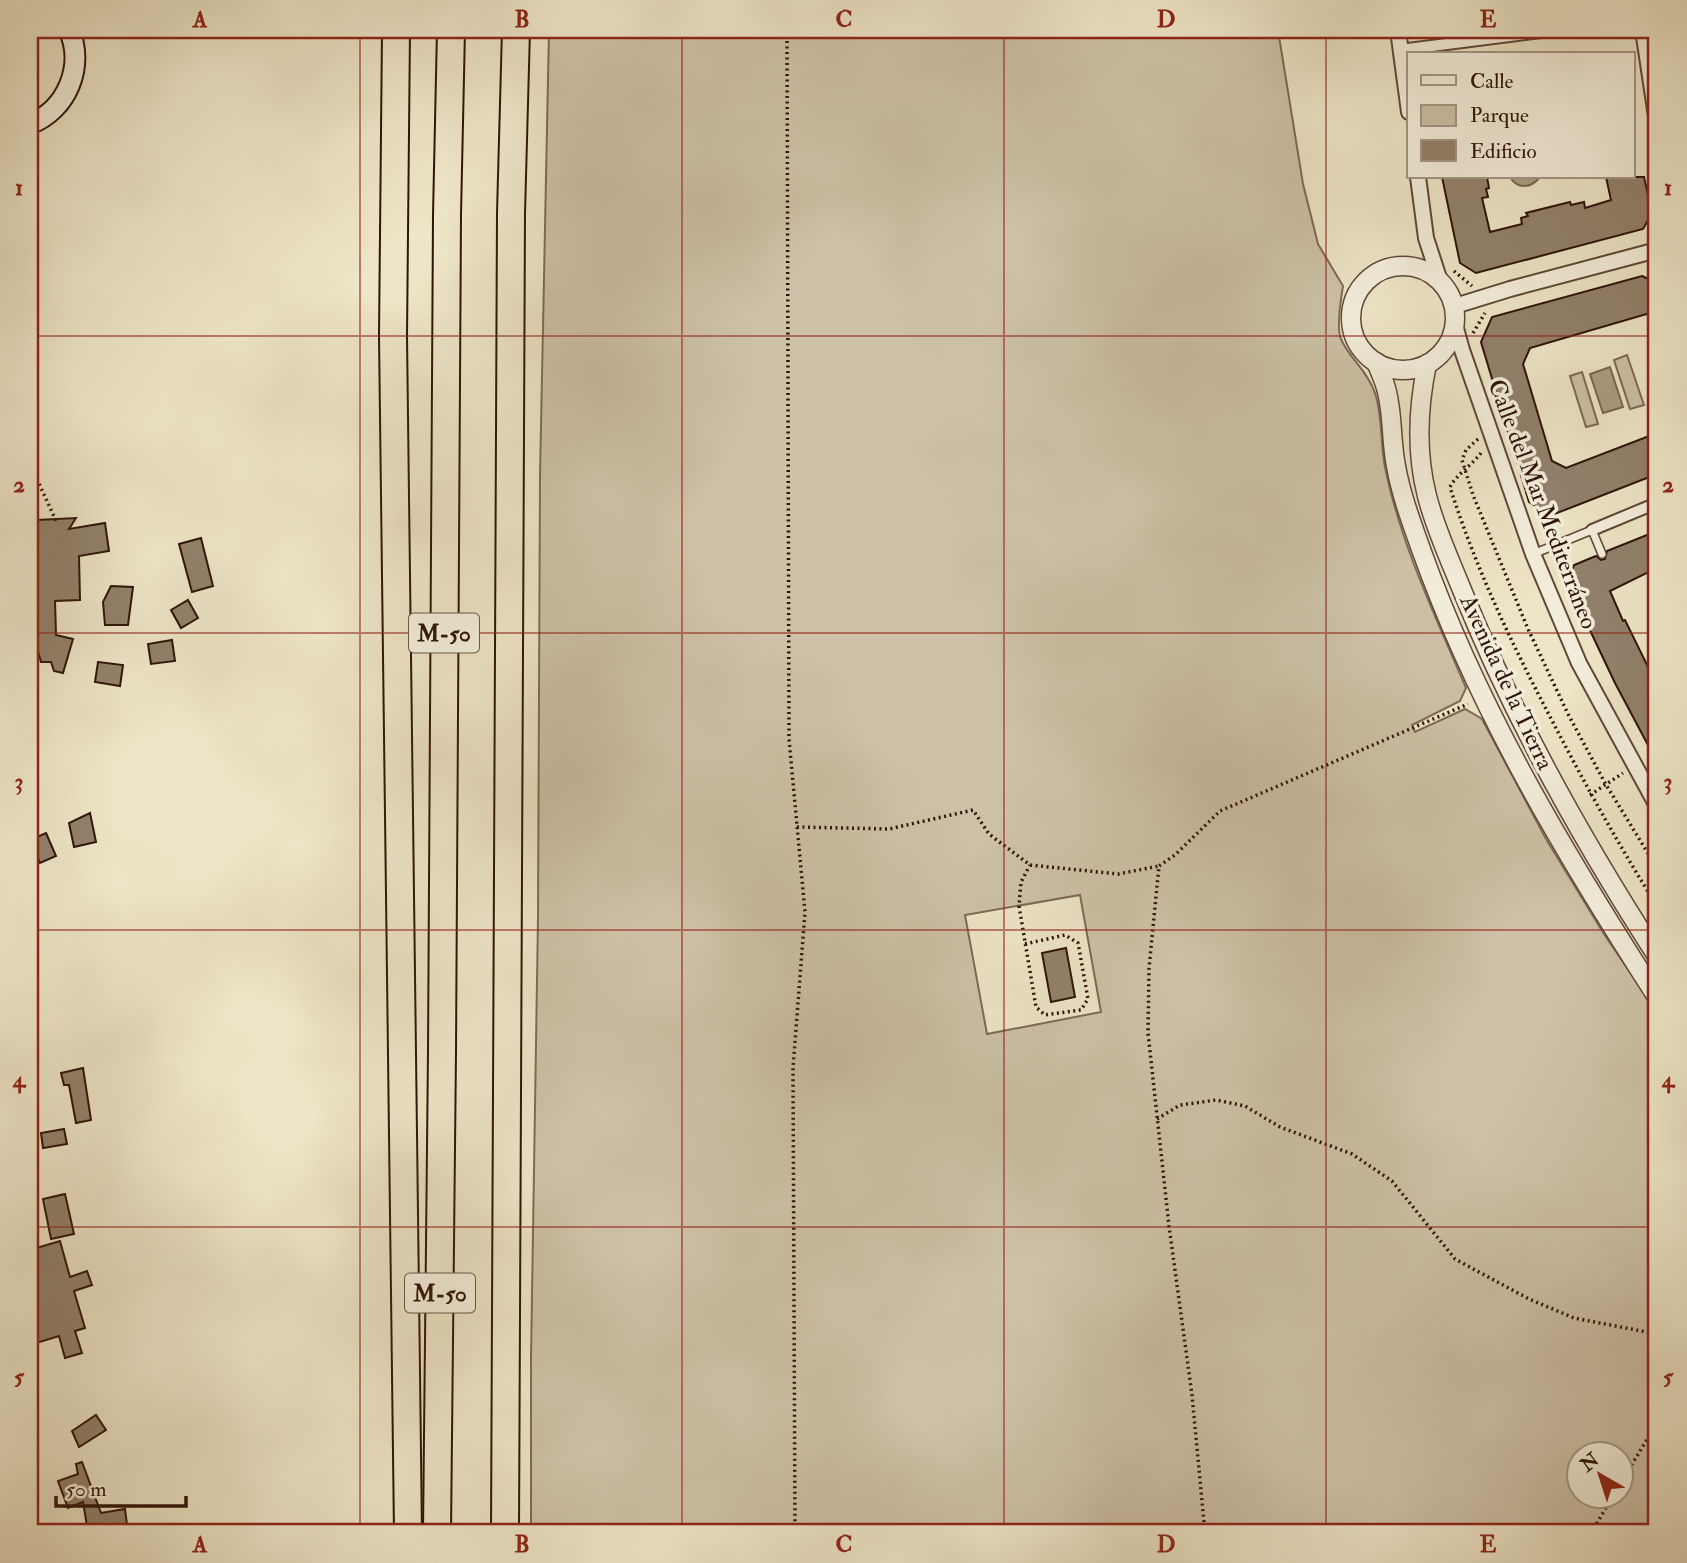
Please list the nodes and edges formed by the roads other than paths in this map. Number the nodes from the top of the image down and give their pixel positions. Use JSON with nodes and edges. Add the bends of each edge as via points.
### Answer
{"nodes":[{"id":1,"x":69,"y":30,"type":"edge"},
{"id":2,"x":396,"y":30,"type":"edge"},
{"id":3,"x":451,"y":30,"type":"edge"},
{"id":4,"x":516,"y":30,"type":"edge"},
{"id":5,"x":1398,"y":30,"type":"edge"},
{"id":6,"x":1556,"y":30,"type":"edge"},
{"id":7,"x":1643,"y":30,"type":"edge"},
{"id":8,"x":1400,"y":50,"type":"junction"},
{"id":9,"x":1407,"y":98,"type":"edge"},
{"id":10,"x":1657,"y":122,"type":"edge"},
{"id":11,"x":30,"y":124,"type":"edge"},
{"id":12,"x":1418,"y":178,"type":"edge"},
{"id":13,"x":1657,"y":250,"type":"edge"},
{"id":14,"x":1439,"y":278,"type":"junction"},
{"id":15,"x":1455,"y":306,"type":"junction"},
{"id":16,"x":1455,"y":325,"type":"junction"},
{"id":17,"x":1376,"y":362,"type":"junction"},
{"id":18,"x":1427,"y":364,"type":"junction"},
{"id":19,"x":1657,"y":503,"type":"edge"},
{"id":20,"x":1592,"y":530,"type":"junction"},
{"id":21,"x":1532,"y":554,"type":"junction"},
{"id":22,"x":1602,"y":554,"type":"dead end"},
{"id":23,"x":1652,"y":788,"type":"edge"},
{"id":24,"x":1657,"y":806,"type":"edge"},
{"id":25,"x":1657,"y":956,"type":"edge"},
{"id":26,"x":1657,"y":997,"type":"edge"},
{"id":27,"x":408,"y":1533,"type":"edge"},
{"id":28,"x":437,"y":1533,"type":"edge"},
{"id":29,"x":505,"y":1533,"type":"edge"}],
"edges":[{"from":1,"to":11,"type":"main road","via":[[75,64],[67,91],[50,113]]},
{"from":2,"to":27,"type":"highway","via":[[393,350]]},
{"from":3,"to":28,"type":"highway","number":"M-50"},
{"from":4,"to":29,"type":"highway","number":"M-50","via":[[510,213]]},
{"from":5,"to":8,"type":"street"},
{"from":6,"to":8,"type":"street"},
{"from":7,"to":10,"type":"street"},
{"from":8,"to":9,"type":"street"},
{"from":12,"to":14,"type":"street","via":[[1426,238]]},
{"from":13,"to":15,"type":"street"},
{"from":14,"to":15,"type":"street"},
{"from":14,"to":17,"type":"street","via":[[1410,265],[1394,266],[1363,284],[1354,299],[1352,328],[1364,353]]},
{"from":15,"to":16,"type":"street"},
{"from":16,"to":18,"type":"street","via":[[1441,354]]},
{"from":16,"to":21,"type":"street","name":"Calle del Mar Mediterráneo"},
{"from":17,"to":18,"type":"street","via":[[1401,370]]},
{"from":17,"to":26,"type":"street","name":"Avenida de la Tierra","via":[[1387,390],[1404,502],[1484,696],[1554,834]]},
{"from":18,"to":25,"type":"street","name":"Avenida de la Tierra","via":[[1420,415],[1421,460],[1427,497],[1445,547],[1533,744],[1574,822]]},
{"from":19,"to":20,"type":"street"},
{"from":20,"to":21,"type":"lane"},
{"from":20,"to":22,"type":"lane"},
{"from":21,"to":23,"type":"street","name":"Calle del Mar Mediterráneo","via":[[1580,663],[1634,768]]},
{"from":23,"to":24,"type":"street","name":"Calle del Mar Mediterráneo"}]}
